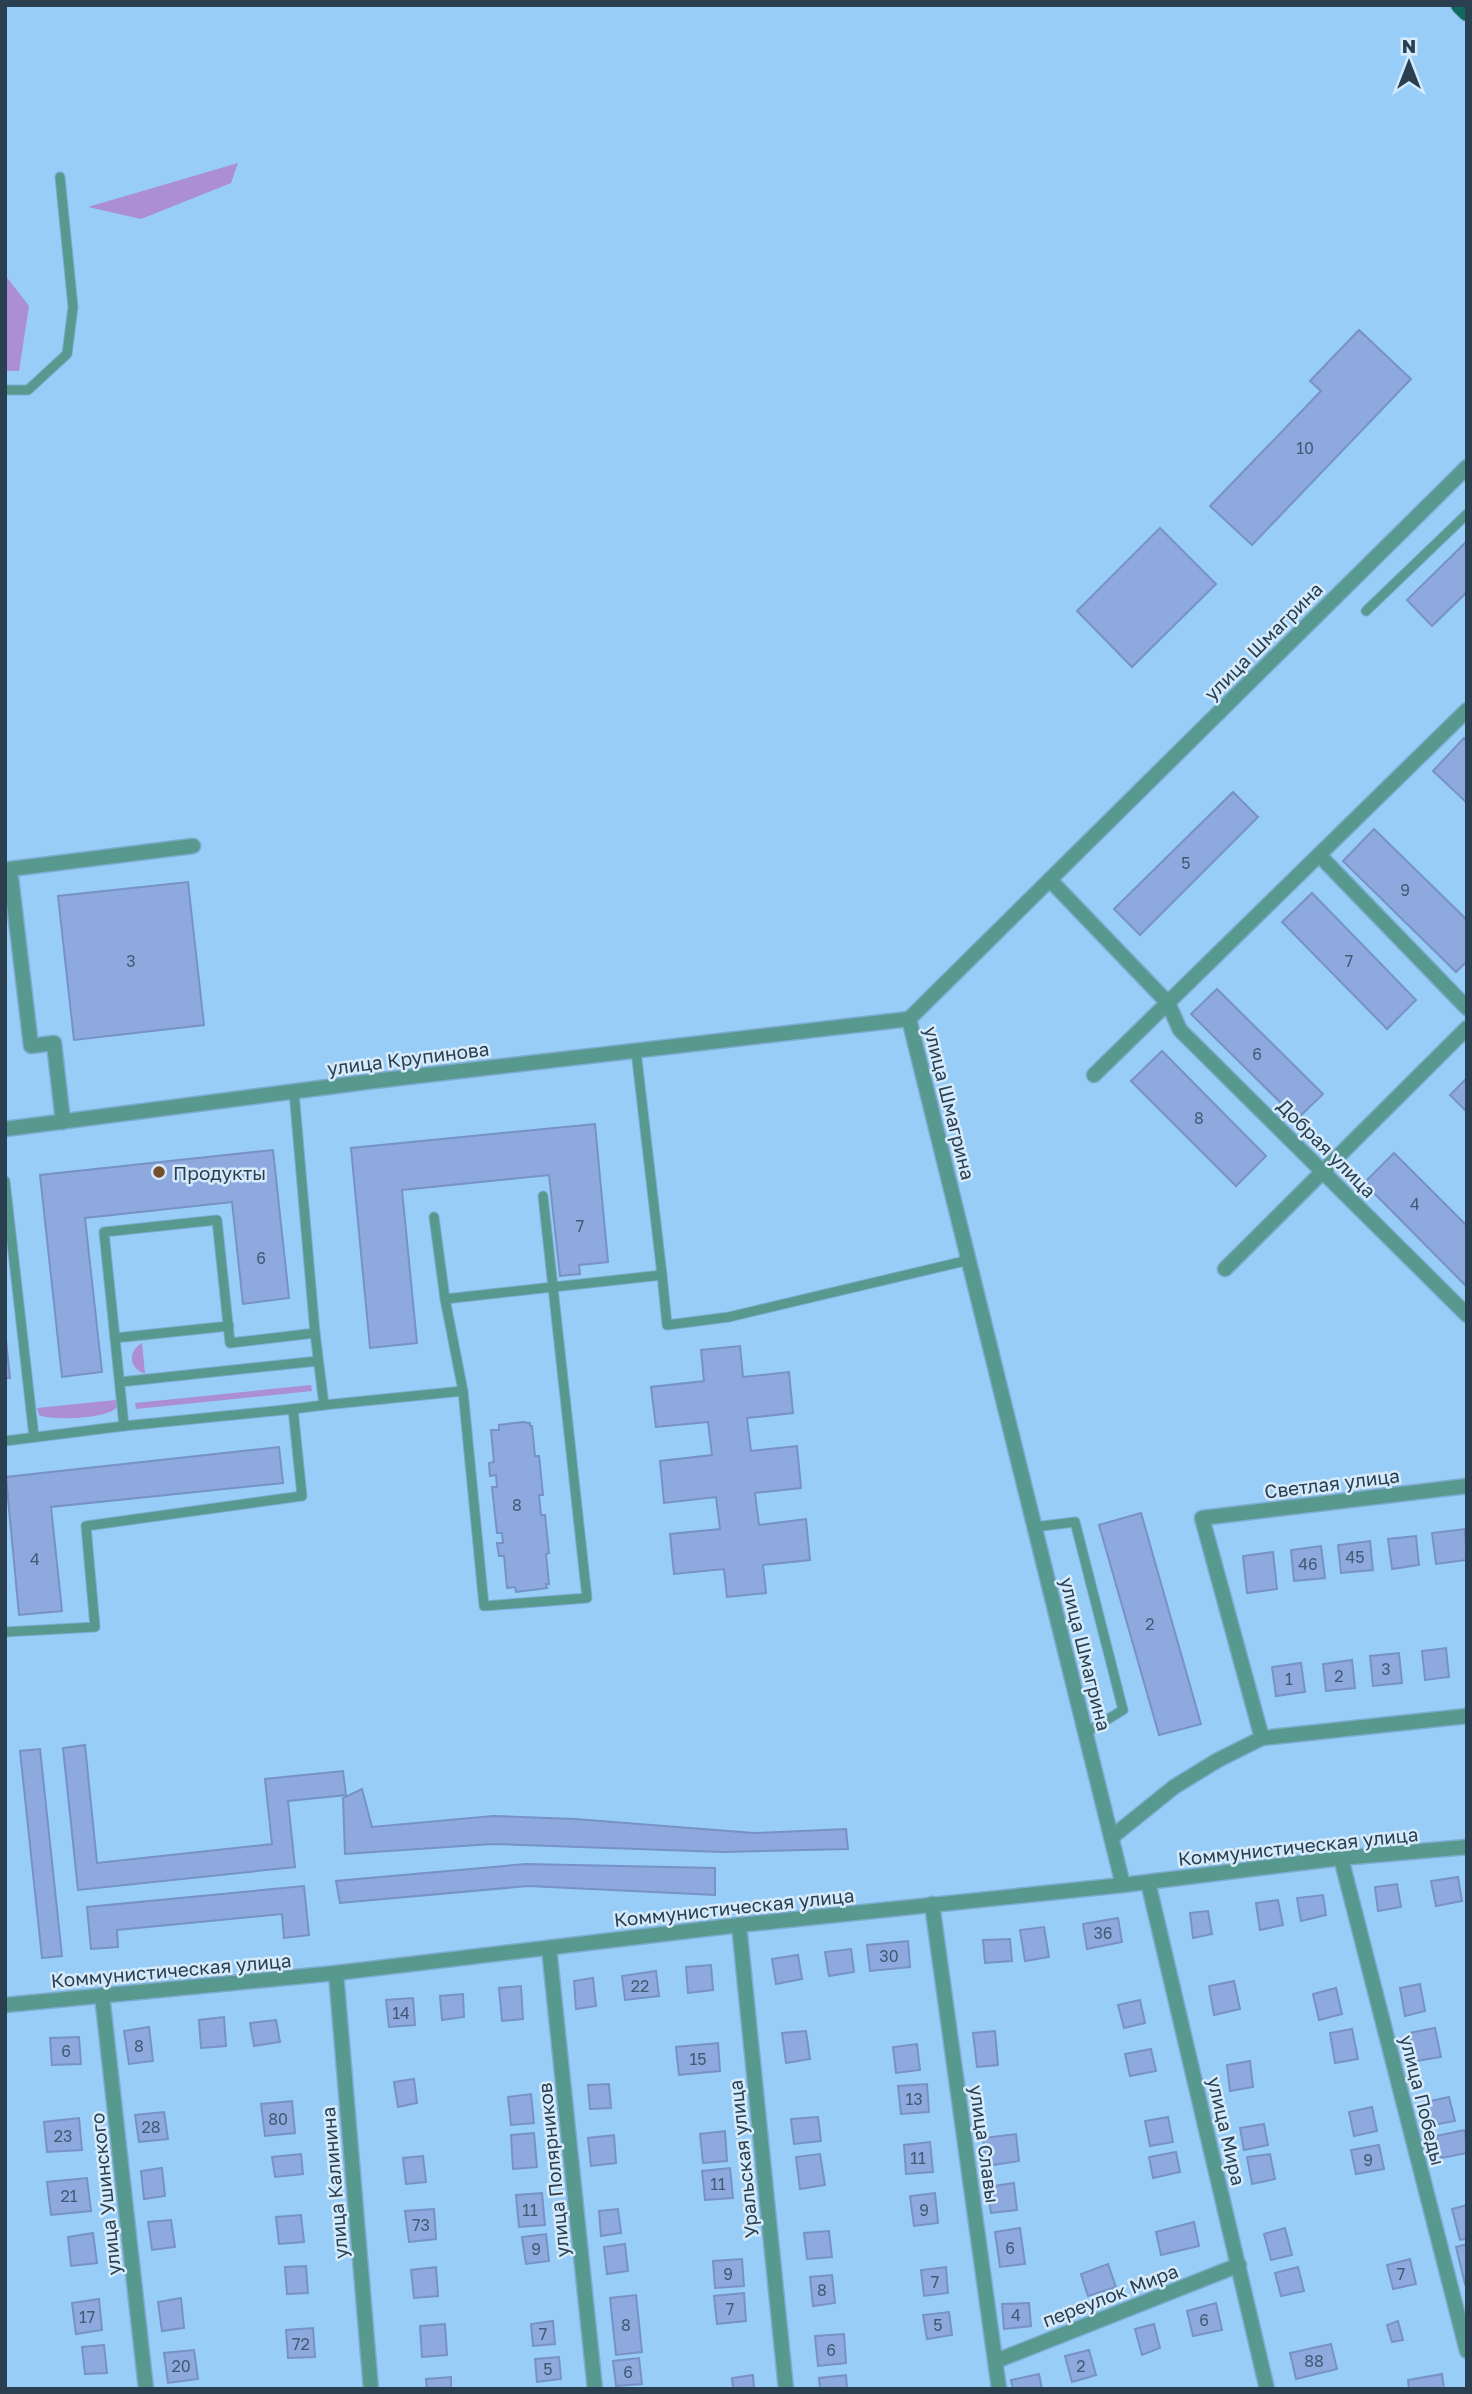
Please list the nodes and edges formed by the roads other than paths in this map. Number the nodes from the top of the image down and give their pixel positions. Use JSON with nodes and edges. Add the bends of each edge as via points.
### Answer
{"nodes":[{"id":1,"x":1460,"y":5,"type":"edge"},
{"id":2,"x":1467,"y":12,"type":"edge"},
{"id":3,"x":60,"y":177,"type":"dead end"},
{"id":4,"x":5,"y":390,"type":"edge"},
{"id":5,"x":1467,"y":467,"type":"edge"},
{"id":6,"x":1467,"y":514,"type":"edge"},
{"id":7,"x":1366,"y":611,"type":"dead end"},
{"id":8,"x":1467,"y":710,"type":"edge"},
{"id":9,"x":193,"y":846,"type":"dead end"},
{"id":10,"x":1319,"y":856,"type":"junction"},
{"id":11,"x":1049,"y":880,"type":"junction"},
{"id":12,"x":1168,"y":1003,"type":"junction"},
{"id":13,"x":1467,"y":1008,"type":"edge"},
{"id":14,"x":909,"y":1019,"type":"junction"},
{"id":15,"x":1467,"y":1028,"type":"edge"},
{"id":16,"x":635,"y":1051,"type":"junction"},
{"id":17,"x":1094,"y":1075,"type":"dead end"},
{"id":18,"x":294,"y":1092,"type":"junction"},
{"id":19,"x":63,"y":1122,"type":"junction"},
{"id":20,"x":5,"y":1129,"type":"edge"},
{"id":21,"x":1323,"y":1171,"type":"junction"},
{"id":22,"x":5,"y":1181,"type":"edge"},
{"id":23,"x":543,"y":1196,"type":"dead end"},
{"id":24,"x":434,"y":1217,"type":"dead end"},
{"id":25,"x":969,"y":1260,"type":"junction"},
{"id":26,"x":1225,"y":1269,"type":"dead end"},
{"id":27,"x":662,"y":1275,"type":"junction"},
{"id":28,"x":552,"y":1287,"type":"junction"},
{"id":29,"x":445,"y":1299,"type":"junction"},
{"id":30,"x":1467,"y":1315,"type":"edge"},
{"id":31,"x":229,"y":1325,"type":"junction"},
{"id":32,"x":315,"y":1333,"type":"junction"},
{"id":33,"x":115,"y":1338,"type":"junction"},
{"id":34,"x":318,"y":1361,"type":"junction"},
{"id":35,"x":120,"y":1382,"type":"junction"},
{"id":36,"x":463,"y":1391,"type":"junction"},
{"id":37,"x":324,"y":1405,"type":"junction"},
{"id":38,"x":293,"y":1409,"type":"junction"},
{"id":39,"x":124,"y":1426,"type":"junction"},
{"id":40,"x":34,"y":1437,"type":"junction"},
{"id":41,"x":5,"y":1441,"type":"edge"},
{"id":42,"x":1467,"y":1486,"type":"edge"},
{"id":43,"x":1034,"y":1527,"type":"junction"},
{"id":44,"x":5,"y":1632,"type":"edge"},
{"id":45,"x":1467,"y":1716,"type":"edge"},
{"id":46,"x":1086,"y":1734,"type":"junction"},
{"id":47,"x":1262,"y":1738,"type":"junction"},
{"id":48,"x":1112,"y":1837,"type":"junction"},
{"id":49,"x":1467,"y":1847,"type":"edge"},
{"id":50,"x":1341,"y":1858,"type":"junction"},
{"id":51,"x":1148,"y":1882,"type":"junction"},
{"id":52,"x":1123,"y":1885,"type":"junction"},
{"id":53,"x":932,"y":1905,"type":"junction"},
{"id":54,"x":738,"y":1925,"type":"junction"},
{"id":55,"x":549,"y":1948,"type":"junction"},
{"id":56,"x":336,"y":1973,"type":"junction"},
{"id":57,"x":102,"y":1995,"type":"junction"},
{"id":58,"x":5,"y":2005,"type":"edge"},
{"id":59,"x":1239,"y":2265,"type":"junction"},
{"id":60,"x":1467,"y":2351,"type":"edge"},
{"id":61,"x":996,"y":2361,"type":"junction"},
{"id":62,"x":146,"y":2389,"type":"edge"},
{"id":63,"x":372,"y":2389,"type":"edge"},
{"id":64,"x":595,"y":2389,"type":"edge"},
{"id":65,"x":786,"y":2389,"type":"edge"},
{"id":66,"x":999,"y":2389,"type":"edge"},
{"id":67,"x":1267,"y":2389,"type":"edge"}],
"edges":[{"from":1,"to":2,"type":"main road"},
{"from":3,"to":4,"type":"lane","via":[[73,307],[67,354],[28,390]]},
{"from":5,"to":11,"type":"street","name":"улица Шмагрина"},
{"from":6,"to":7,"type":"lane"},
{"from":8,"to":10,"type":"street"},
{"from":9,"to":19,"type":"street","via":[[10,869],[31,1046],[54,1043]]},
{"from":10,"to":12,"type":"street"},
{"from":10,"to":13,"type":"street"},
{"from":11,"to":12,"type":"street","name":"Добрая улица"},
{"from":11,"to":14,"type":"street","name":"улица Шмагрина"},
{"from":12,"to":17,"type":"street"},
{"from":12,"to":21,"type":"street","name":"Добрая улица","via":[[1180,1030]]},
{"from":14,"to":16,"type":"street","name":"улица Крупинова"},
{"from":14,"to":25,"type":"street","name":"улица Шмагрина"},
{"from":15,"to":21,"type":"street"},
{"from":16,"to":18,"type":"street","name":"улица Крупинова"},
{"from":16,"to":27,"type":"lane"},
{"from":18,"to":19,"type":"street","name":"улица Крупинова"},
{"from":18,"to":32,"type":"lane"},
{"from":19,"to":20,"type":"street","name":"улица Крупинова"},
{"from":21,"to":26,"type":"street"},
{"from":21,"to":30,"type":"street","name":"Добрая улица"},
{"from":22,"to":40,"type":"lane"},
{"from":23,"to":28,"type":"lane"},
{"from":24,"to":29,"type":"lane"},
{"from":25,"to":27,"type":"lane","via":[[729,1317],[667,1325]]},
{"from":25,"to":43,"type":"street","name":"улица Шмагрина"},
{"from":27,"to":28,"type":"lane"},
{"from":28,"to":29,"type":"lane"},
{"from":28,"to":36,"type":"lane","via":[[587,1598],[484,1606]]},
{"from":29,"to":36,"type":"lane"},
{"from":31,"to":32,"type":"lane","via":[[230,1343]]},
{"from":31,"to":33,"type":"lane"},
{"from":31,"to":33,"type":"lane","via":[[217,1220],[104,1232]]},
{"from":32,"to":34,"type":"lane"},
{"from":33,"to":35,"type":"lane"},
{"from":34,"to":35,"type":"lane"},
{"from":34,"to":37,"type":"lane"},
{"from":35,"to":39,"type":"lane"},
{"from":36,"to":37,"type":"lane"},
{"from":37,"to":38,"type":"lane"},
{"from":38,"to":39,"type":"lane"},
{"from":38,"to":44,"type":"lane","via":[[302,1496],[86,1526],[96,1627]]},
{"from":39,"to":40,"type":"lane"},
{"from":40,"to":41,"type":"lane"},
{"from":42,"to":47,"type":"street","name":"Светлая улица","via":[[1202,1518]]},
{"from":43,"to":46,"type":"street","name":"улица Шмагрина"},
{"from":43,"to":46,"type":"lane","via":[[1075,1522],[1123,1710]]},
{"from":45,"to":47,"type":"street"},
{"from":46,"to":48,"type":"street","name":"улица Шмагрина"},
{"from":47,"to":48,"type":"street","via":[[1174,1787]]},
{"from":48,"to":52,"type":"street","name":"улица Шмагрина"},
{"from":49,"to":50,"type":"street","name":"Коммунистическая улица"},
{"from":50,"to":51,"type":"street","name":"Коммунистическая улица"},
{"from":50,"to":60,"type":"street","name":"улица Победы"},
{"from":51,"to":52,"type":"street","name":"Коммунистическая улица"},
{"from":51,"to":59,"type":"street","name":"улица Мира"},
{"from":52,"to":53,"type":"street","name":"Коммунистическая улица"},
{"from":53,"to":54,"type":"street","name":"Коммунистическая улица"},
{"from":53,"to":61,"type":"street","name":"улица Славы"},
{"from":54,"to":55,"type":"street","name":"Коммунистическая улица"},
{"from":54,"to":65,"type":"street","name":"Уральская улица"},
{"from":55,"to":56,"type":"street","name":"Коммунистическая улица"},
{"from":55,"to":64,"type":"street","name":"улица Полярников"},
{"from":56,"to":57,"type":"street","name":"Коммунистическая улица"},
{"from":56,"to":63,"type":"street","name":"улица Калинина"},
{"from":57,"to":58,"type":"street","name":"Коммунистическая улица"},
{"from":57,"to":62,"type":"street","name":"улица Ушинского"},
{"from":59,"to":61,"type":"street","name":"переулок Мира"},
{"from":59,"to":67,"type":"street","name":"улица Мира"},
{"from":61,"to":66,"type":"street","name":"улица Славы"}]}
